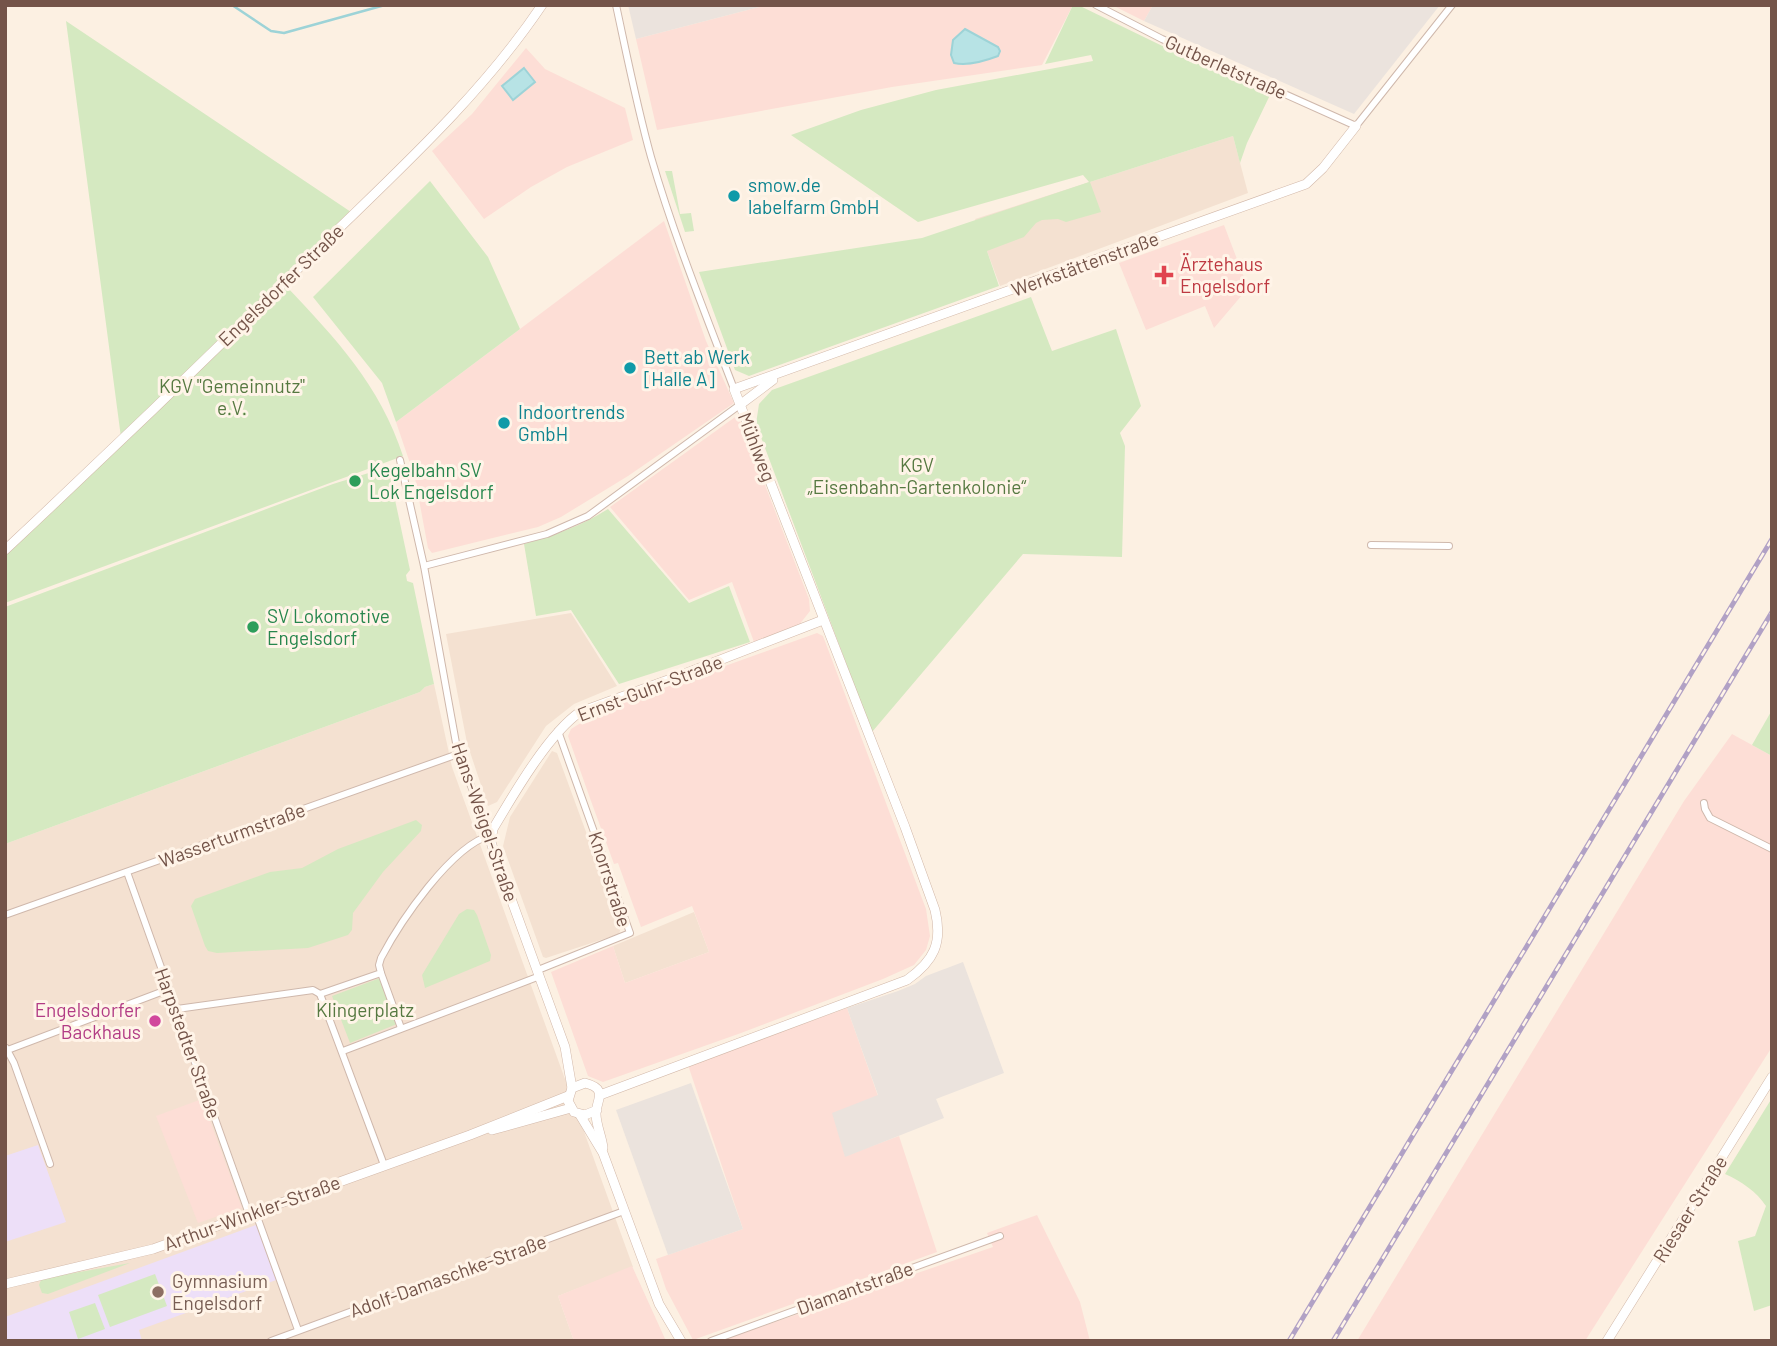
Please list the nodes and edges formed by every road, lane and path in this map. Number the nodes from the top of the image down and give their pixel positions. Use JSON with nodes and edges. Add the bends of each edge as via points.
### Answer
{"nodes":[{"id":1,"x":542,"y":5,"type":"edge"},
{"id":2,"x":616,"y":5,"type":"edge"},
{"id":3,"x":1096,"y":5,"type":"edge"},
{"id":4,"x":1452,"y":5,"type":"edge"},
{"id":5,"x":1356,"y":125,"type":"junction"},
{"id":6,"x":790,"y":371,"type":"junction"},
{"id":7,"x":734,"y":389,"type":"junction"},
{"id":8,"x":740,"y":404,"type":"junction"},
{"id":9,"x":400,"y":460,"type":"dead end"},
{"id":10,"x":1371,"y":545,"type":"dead end"},
{"id":11,"x":1449,"y":546,"type":"dead end"},
{"id":12,"x":5,"y":550,"type":"edge"},
{"id":13,"x":424,"y":566,"type":"junction"},
{"id":14,"x":823,"y":620,"type":"junction"},
{"id":15,"x":558,"y":731,"type":"junction"},
{"id":16,"x":458,"y":754,"type":"junction"},
{"id":17,"x":1704,"y":803,"type":"dead end"},
{"id":18,"x":491,"y":835,"type":"junction"},
{"id":19,"x":1772,"y":849,"type":"edge"},
{"id":20,"x":127,"y":872,"type":"junction"},
{"id":21,"x":5,"y":915,"type":"edge"},
{"id":22,"x":539,"y":973,"type":"junction"},
{"id":23,"x":381,"y":974,"type":"junction"},
{"id":24,"x":169,"y":989,"type":"junction"},
{"id":25,"x":320,"y":994,"type":"junction"},
{"id":26,"x":177,"y":1009,"type":"junction"},
{"id":27,"x":401,"y":1028,"type":"junction"},
{"id":28,"x":6,"y":1049,"type":"edge"},
{"id":29,"x":342,"y":1051,"type":"junction"},
{"id":30,"x":568,"y":1055,"type":"junction"},
{"id":31,"x":1772,"y":1077,"type":"edge"},
{"id":32,"x":588,"y":1084,"type":"junction"},
{"id":33,"x":570,"y":1092,"type":"junction"},
{"id":34,"x":600,"y":1095,"type":"junction"},
{"id":35,"x":571,"y":1108,"type":"junction"},
{"id":36,"x":597,"y":1110,"type":"junction"},
{"id":37,"x":580,"y":1115,"type":"junction"},
{"id":38,"x":470,"y":1135,"type":"junction"},
{"id":39,"x":603,"y":1153,"type":"junction"},
{"id":40,"x":50,"y":1164,"type":"dead end"},
{"id":41,"x":384,"y":1165,"type":"junction"},
{"id":42,"x":624,"y":1211,"type":"junction"},
{"id":43,"x":252,"y":1212,"type":"junction"},
{"id":44,"x":1000,"y":1236,"type":"dead end"},
{"id":45,"x":5,"y":1286,"type":"edge"},
{"id":46,"x":298,"y":1331,"type":"junction"},
{"id":47,"x":271,"y":1341,"type":"edge"},
{"id":48,"x":681,"y":1341,"type":"edge"},
{"id":49,"x":711,"y":1341,"type":"edge"},
{"id":50,"x":1607,"y":1341,"type":"edge"}],
"edges":[{"from":1,"to":12,"type":"street","name":"Engelsdorfer Straße","via":[[514,47],[454,115]]},
{"from":2,"to":7,"type":"street","name":"Mühlweg","via":[[652,160]]},
{"from":3,"to":5,"type":"street","name":"Gutberletstraße"},
{"from":4,"to":5,"type":"street"},
{"from":5,"to":6,"type":"street","name":"Werkstättenstraße","via":[[1306,184]]},
{"from":6,"to":7,"type":"street","name":"Werkstättenstraße"},
{"from":6,"to":8,"type":"street","name":"Werkstättenstraße"},
{"from":7,"to":8,"type":"street","name":"Mühlweg"},
{"from":8,"to":13,"type":"street","name":"Werkstättenstraße","via":[[588,516],[547,534]]},
{"from":8,"to":14,"type":"street","name":"Mühlweg"},
{"from":9,"to":13,"type":"street","name":"Hans-Weigel-Straße"},
{"from":10,"to":11,"type":"street"},
{"from":13,"to":16,"type":"street","name":"Hans-Weigel-Straße"},
{"from":14,"to":15,"type":"street","name":"Ernst-Guhr-Straße","via":[[580,712]]},
{"from":14,"to":34,"type":"street","name":"Mühlweg","via":[[924,879],[938,924],[932,955],[924,968],[907,980]]},
{"from":15,"to":18,"type":"street","name":"Ernst-Guhr-Straße"},
{"from":15,"to":22,"type":"street","name":"Knorrstraße","via":[[630,933]]},
{"from":16,"to":18,"type":"street","name":"Hans-Weigel-Straße"},
{"from":16,"to":20,"type":"street","name":"Wasserturmstraße"},
{"from":17,"to":19,"type":"street","via":[[1710,818]]},
{"from":18,"to":22,"type":"street","name":"Hans-Weigel-Straße"},
{"from":18,"to":23,"type":"street","via":[[467,848],[414,907],[381,958]]},
{"from":20,"to":21,"type":"street","name":"Wasserturmstraße"},
{"from":20,"to":24,"type":"street","name":"Harpstedter Straße"},
{"from":22,"to":27,"type":"street"},
{"from":22,"to":30,"type":"street","name":"Hans-Weigel-Straße"},
{"from":23,"to":25,"type":"street"},
{"from":23,"to":27,"type":"street"},
{"from":24,"to":26,"type":"street","name":"Harpstedter Straße"},
{"from":24,"to":28,"type":"street"},
{"from":25,"to":26,"type":"street","via":[[313,990]]},
{"from":25,"to":29,"type":"street"},
{"from":26,"to":43,"type":"street","name":"Harpstedter Straße"},
{"from":27,"to":29,"type":"street"},
{"from":28,"to":40,"type":"street"},
{"from":29,"to":41,"type":"street"},
{"from":30,"to":32,"type":"street","name":"Hans-Weigel-Straße"},
{"from":30,"to":33,"type":"street","name":"Hans-Weigel-Straße"},
{"from":31,"to":50,"type":"street","name":"Riesaer Straße"},
{"from":32,"to":33,"type":"street"},
{"from":32,"to":34,"type":"street"},
{"from":33,"to":35,"type":"street"},
{"from":33,"to":38,"type":"street","name":"Arthur-Winkler-Straße"},
{"from":34,"to":36,"type":"street"},
{"from":35,"to":37,"type":"street"},
{"from":35,"to":38,"type":"street","name":"Arthur-Winkler-Straße"},
{"from":36,"to":37,"type":"street"},
{"from":36,"to":39,"type":"street"},
{"from":37,"to":39,"type":"street"},
{"from":38,"to":41,"type":"street","name":"Arthur-Winkler-Straße"},
{"from":39,"to":42,"type":"street"},
{"from":41,"to":43,"type":"street","name":"Arthur-Winkler-Straße"},
{"from":42,"to":46,"type":"street","name":"Adolf-Damaschke-Straße"},
{"from":42,"to":48,"type":"street","via":[[659,1304]]},
{"from":43,"to":45,"type":"street","name":"Arthur-Winkler-Straße","via":[[153,1249]]},
{"from":43,"to":46,"type":"street","name":"Harpstedter Straße"},
{"from":44,"to":49,"type":"street","name":"Diamantstraße"},
{"from":46,"to":47,"type":"street","name":"Adolf-Damaschke-Straße"}]}
